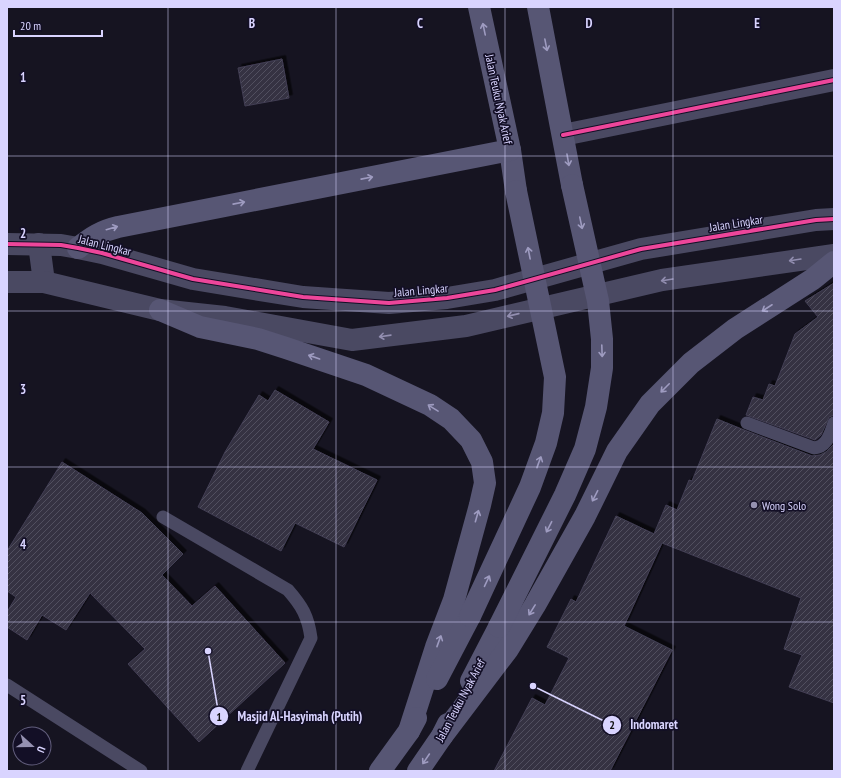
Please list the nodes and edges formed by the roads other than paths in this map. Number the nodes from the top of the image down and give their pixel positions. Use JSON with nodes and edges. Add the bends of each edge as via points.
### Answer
{"nodes":[{"id":1,"x":479,"y":7,"type":"edge"},
{"id":2,"x":538,"y":7,"type":"edge"},
{"id":3,"x":834,"y":80,"type":"edge"},
{"id":4,"x":564,"y":135,"type":"junction"},
{"id":5,"x":510,"y":150,"type":"junction"},
{"id":6,"x":834,"y":219,"type":"edge"},
{"id":7,"x":7,"y":244,"type":"edge"},
{"id":8,"x":39,"y":244,"type":"junction"},
{"id":9,"x":78,"y":248,"type":"junction"},
{"id":10,"x":834,"y":255,"type":"edge"},
{"id":11,"x":834,"y":262,"type":"edge"},
{"id":12,"x":7,"y":282,"type":"edge"},
{"id":13,"x":44,"y":282,"type":"junction"},
{"id":14,"x":160,"y":310,"type":"junction"},
{"id":15,"x":747,"y":423,"type":"dead end"},
{"id":16,"x":834,"y":423,"type":"edge"},
{"id":17,"x":163,"y":517,"type":"dead end"},
{"id":18,"x":7,"y":685,"type":"edge"},
{"id":19,"x":409,"y":731,"type":"junction"},
{"id":20,"x":442,"y":736,"type":"junction"},
{"id":21,"x":141,"y":771,"type":"edge"},
{"id":22,"x":246,"y":771,"type":"edge"},
{"id":23,"x":380,"y":771,"type":"edge"},
{"id":24,"x":418,"y":771,"type":"edge"}],
"edges":[{"from":5,"to":1,"type":"main road","name":"Jalan Teuku Nyak Arief","one_way":true},
{"from":2,"to":4,"type":"main road","one_way":true},
{"from":3,"to":4,"type":"street"},
{"from":4,"to":20,"type":"main road","name":"Jalan Teuku Nyak Arief","one_way":true,"bridge":true,"via":[[572,185],[598,301],[602,368],[596,407],[585,449],[566,496]]},
{"from":9,"to":5,"type":"main road","one_way":true,"via":[[93,236],[118,227]]},
{"from":19,"to":5,"type":"main road","name":"Jalan Teuku Nyak Arief","one_way":true,"bridge":true,"via":[[470,616],[530,487],[546,443],[553,413],[555,377],[516,191]]},
{"from":6,"to":9,"type":"street","name":"Jalan Lingkar","via":[[641,249],[495,290],[447,298],[390,303],[303,297],[193,279]]},
{"from":7,"to":8,"type":"street","name":"Jalan Lingkar"},
{"from":8,"to":9,"type":"street","name":"Jalan Lingkar"},
{"from":8,"to":13,"type":"street"},
{"from":10,"to":14,"type":"street","one_way":true,"via":[[662,280],[466,326],[352,340],[225,316]]},
{"from":11,"to":20,"type":"main road","one_way":true,"via":[[813,279],[735,329],[691,363],[650,404],[618,451],[581,523],[508,649]]},
{"from":12,"to":13,"type":"street"},
{"from":13,"to":14,"type":"street"},
{"from":19,"to":14,"type":"main road","one_way":true,"via":[[454,600],[485,483],[482,462],[471,440],[451,419],[430,405],[366,375],[258,339],[200,327]]},
{"from":15,"to":16,"type":"lane","via":[[819,448],[825,444]]},
{"from":17,"to":22,"type":"lane","via":[[288,590],[306,614],[310,626],[311,638]]},
{"from":18,"to":21,"type":"lane"},
{"from":19,"to":23,"type":"main road"},
{"from":20,"to":24,"type":"main road","name":"Jalan Teuku Nyak Arief","one_way":true}]}
